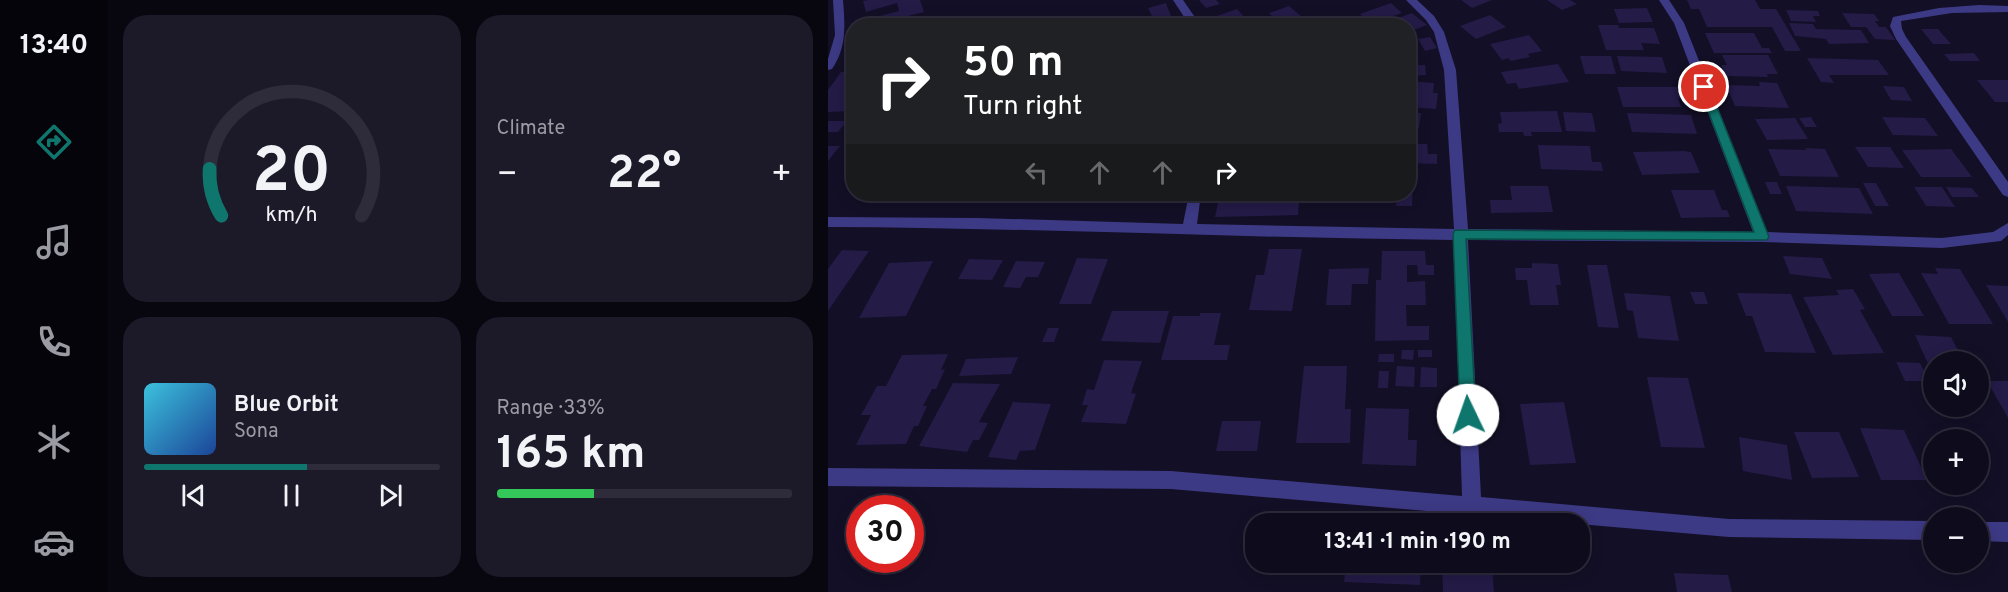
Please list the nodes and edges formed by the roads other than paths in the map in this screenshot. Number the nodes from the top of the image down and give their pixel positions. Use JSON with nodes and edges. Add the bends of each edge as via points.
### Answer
{"nodes":[{"id":1,"x":838,"y":0,"type":"edge"},
{"id":2,"x":1178,"y":0,"type":"edge"},
{"id":3,"x":1411,"y":0,"type":"edge"},
{"id":4,"x":1664,"y":0,"type":"edge"},
{"id":5,"x":1951,"y":0,"type":"edge"},
{"id":6,"x":1965,"y":7,"type":"junction"},
{"id":7,"x":2008,"y":9,"type":"edge"},
{"id":8,"x":1190,"y":18,"type":"edge"},
{"id":9,"x":828,"y":67,"type":"edge"},
{"id":10,"x":2008,"y":192,"type":"edge"},
{"id":11,"x":1194,"y":201,"type":"edge"},
{"id":12,"x":828,"y":222,"type":"edge"},
{"id":13,"x":1189,"y":228,"type":"junction"},
{"id":14,"x":2008,"y":228,"type":"edge"},
{"id":15,"x":1459,"y":234,"type":"junction"},
{"id":16,"x":1762,"y":237,"type":"junction"},
{"id":17,"x":828,"y":477,"type":"edge"},
{"id":18,"x":1472,"y":505,"type":"junction"},
{"id":19,"x":1923,"y":531,"type":"edge"},
{"id":20,"x":1989,"y":531,"type":"edge"},
{"id":21,"x":2008,"y":532,"type":"edge"}],
"edges":[{"from":1,"to":9,"type":"street","via":[[842,53]]},
{"from":2,"to":8,"type":"street"},
{"from":3,"to":15,"type":"street","via":[[1440,32],[1450,70]]},
{"from":4,"to":16,"type":"street","via":[[1679,23]]},
{"from":5,"to":6,"type":"street"},
{"from":6,"to":7,"type":"street"},
{"from":6,"to":10,"type":"street","via":[[1897,19],[1896,28]]},
{"from":11,"to":13,"type":"street"},
{"from":12,"to":13,"type":"street"},
{"from":13,"to":15,"type":"street"},
{"from":14,"to":16,"type":"street","via":[[1996,237],[1942,243]]},
{"from":15,"to":16,"type":"street"},
{"from":15,"to":18,"type":"street"},
{"from":17,"to":18,"type":"street","via":[[1171,480]]},
{"from":18,"to":19,"type":"street","via":[[1729,528]]},
{"from":20,"to":21,"type":"street"}]}
